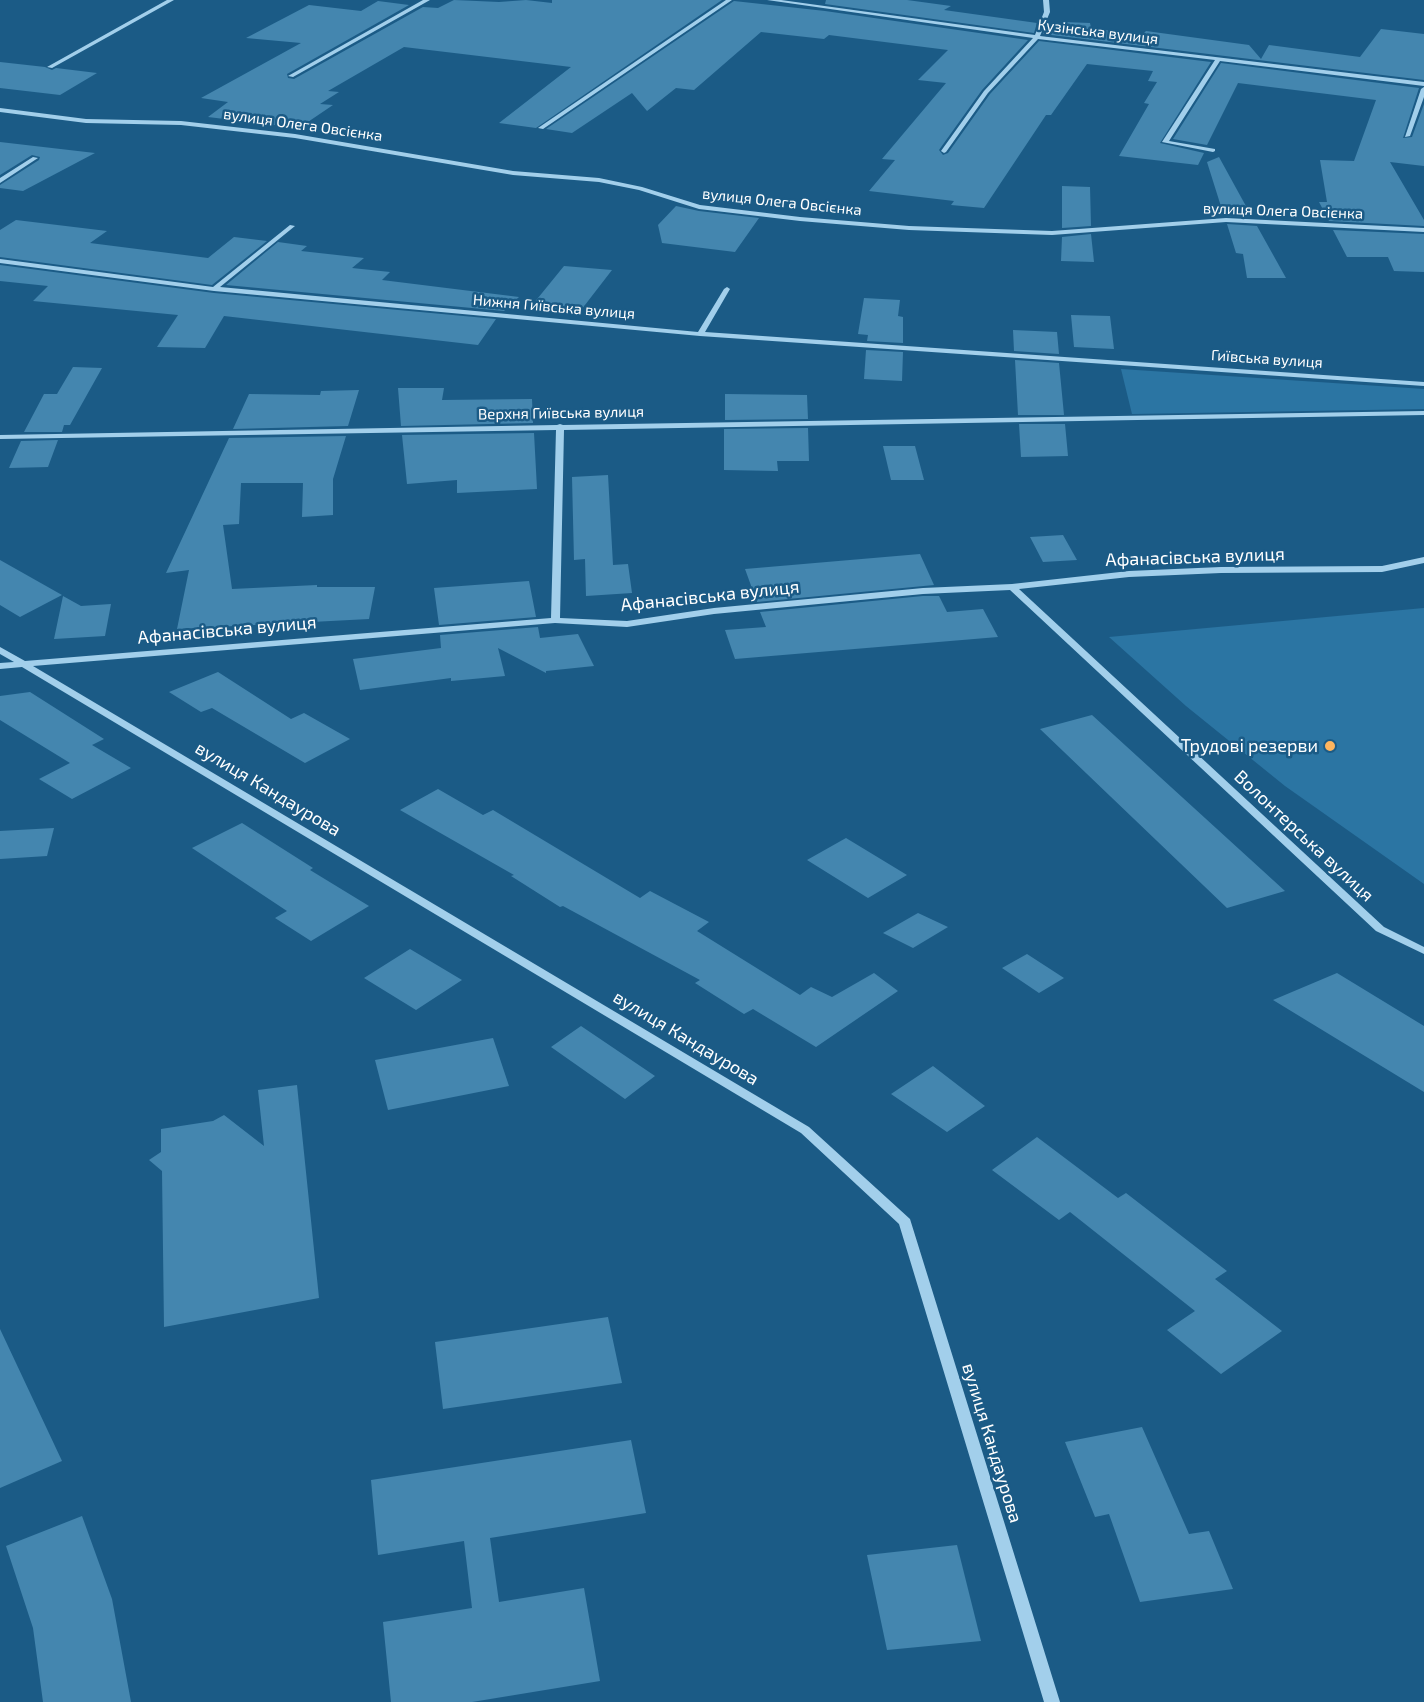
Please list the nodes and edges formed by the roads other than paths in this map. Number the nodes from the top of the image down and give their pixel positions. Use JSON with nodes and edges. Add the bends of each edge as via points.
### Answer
{"nodes":[{"id":1,"x":171,"y":0,"type":"edge"},
{"id":2,"x":428,"y":0,"type":"edge"},
{"id":3,"x":729,"y":0,"type":"edge"},
{"id":4,"x":770,"y":0,"type":"edge"},
{"id":5,"x":1046,"y":0,"type":"edge"},
{"id":6,"x":1037,"y":37,"type":"junction"},
{"id":7,"x":1219,"y":59,"type":"junction"},
{"id":8,"x":50,"y":67,"type":"dead end"},
{"id":9,"x":291,"y":76,"type":"dead end"},
{"id":10,"x":1424,"y":84,"type":"edge"},
{"id":11,"x":1424,"y":89,"type":"edge"},
{"id":12,"x":0,"y":110,"type":"edge"},
{"id":13,"x":541,"y":129,"type":"dead end"},
{"id":14,"x":1407,"y":136,"type":"dead end"},
{"id":15,"x":1213,"y":150,"type":"dead end"},
{"id":16,"x":944,"y":151,"type":"dead end"},
{"id":17,"x":35,"y":158,"type":"dead end"},
{"id":18,"x":0,"y":181,"type":"edge"},
{"id":19,"x":292,"y":226,"type":"dead end"},
{"id":20,"x":1424,"y":230,"type":"edge"},
{"id":21,"x":0,"y":261,"type":"edge"},
{"id":22,"x":214,"y":289,"type":"junction"},
{"id":23,"x":727,"y":289,"type":"dead end"},
{"id":24,"x":700,"y":334,"type":"junction"},
{"id":25,"x":1108,"y":362,"type":"joint"},
{"id":26,"x":1424,"y":384,"type":"edge"},
{"id":27,"x":1424,"y":413,"type":"edge"},
{"id":28,"x":560,"y":426,"type":"junction"},
{"id":29,"x":0,"y":437,"type":"edge"},
{"id":30,"x":1424,"y":560,"type":"edge"},
{"id":31,"x":1012,"y":587,"type":"junction"},
{"id":32,"x":555,"y":620,"type":"junction"},
{"id":33,"x":0,"y":650,"type":"edge"},
{"id":34,"x":22,"y":663,"type":"junction"},
{"id":35,"x":0,"y":666,"type":"edge"},
{"id":36,"x":1424,"y":951,"type":"edge"},
{"id":37,"x":1052,"y":1702,"type":"edge"}],
"edges":[{"from":1,"to":8,"type":"street"},
{"from":2,"to":9,"type":"street"},
{"from":3,"to":13,"type":"street"},
{"from":4,"to":6,"type":"street","name":"Кузінська вулиця"},
{"from":5,"to":6,"type":"street","via":[[1047,12]]},
{"from":6,"to":7,"type":"street","name":"Кузінська вулиця"},
{"from":6,"to":16,"type":"street","via":[[986,92]]},
{"from":7,"to":10,"type":"street","name":"Кузінська вулиця"},
{"from":7,"to":15,"type":"street","via":[[1165,142]]},
{"from":11,"to":14,"type":"street"},
{"from":12,"to":20,"type":"street","name":"вулиця Олега Овсієнка","via":[[86,121],[161,122],[295,136],[513,173],[599,180],[699,207],[800,219],[909,228],[1052,232],[1226,220]]},
{"from":17,"to":18,"type":"street"},
{"from":19,"to":22,"type":"street"},
{"from":21,"to":22,"type":"street","name":"Нижня Гиївська вулиця"},
{"from":22,"to":24,"type":"street","name":"Нижня Гиївська вулиця"},
{"from":23,"to":24,"type":"street"},
{"from":24,"to":25,"type":"street","name":"Нижня Гиївська вулиця"},
{"from":25,"to":26,"type":"street","name":"Гиївська вулиця"},
{"from":27,"to":28,"type":"street","name":"Верхня Гиївська вулиця"},
{"from":28,"to":29,"type":"street","name":"Верхня Гиївська вулиця"},
{"from":28,"to":32,"type":"street"},
{"from":30,"to":31,"type":"street","name":"Афанасівська вулиця","via":[[1382,569],[1129,574]]},
{"from":31,"to":32,"type":"street","name":"Афанасівська вулиця","via":[[923,591],[714,611],[627,624]]},
{"from":31,"to":36,"type":"street","name":"Волонтерська вулиця","via":[[1380,929]]},
{"from":32,"to":34,"type":"street","name":"Афанасівська вулиця"},
{"from":33,"to":34,"type":"street","name":"вулиця Кандаурова"},
{"from":34,"to":35,"type":"street","name":"Афанасівська вулиця"},
{"from":34,"to":37,"type":"street","name":"вулиця Кандаурова","via":[[806,1130],[905,1222]]}]}
